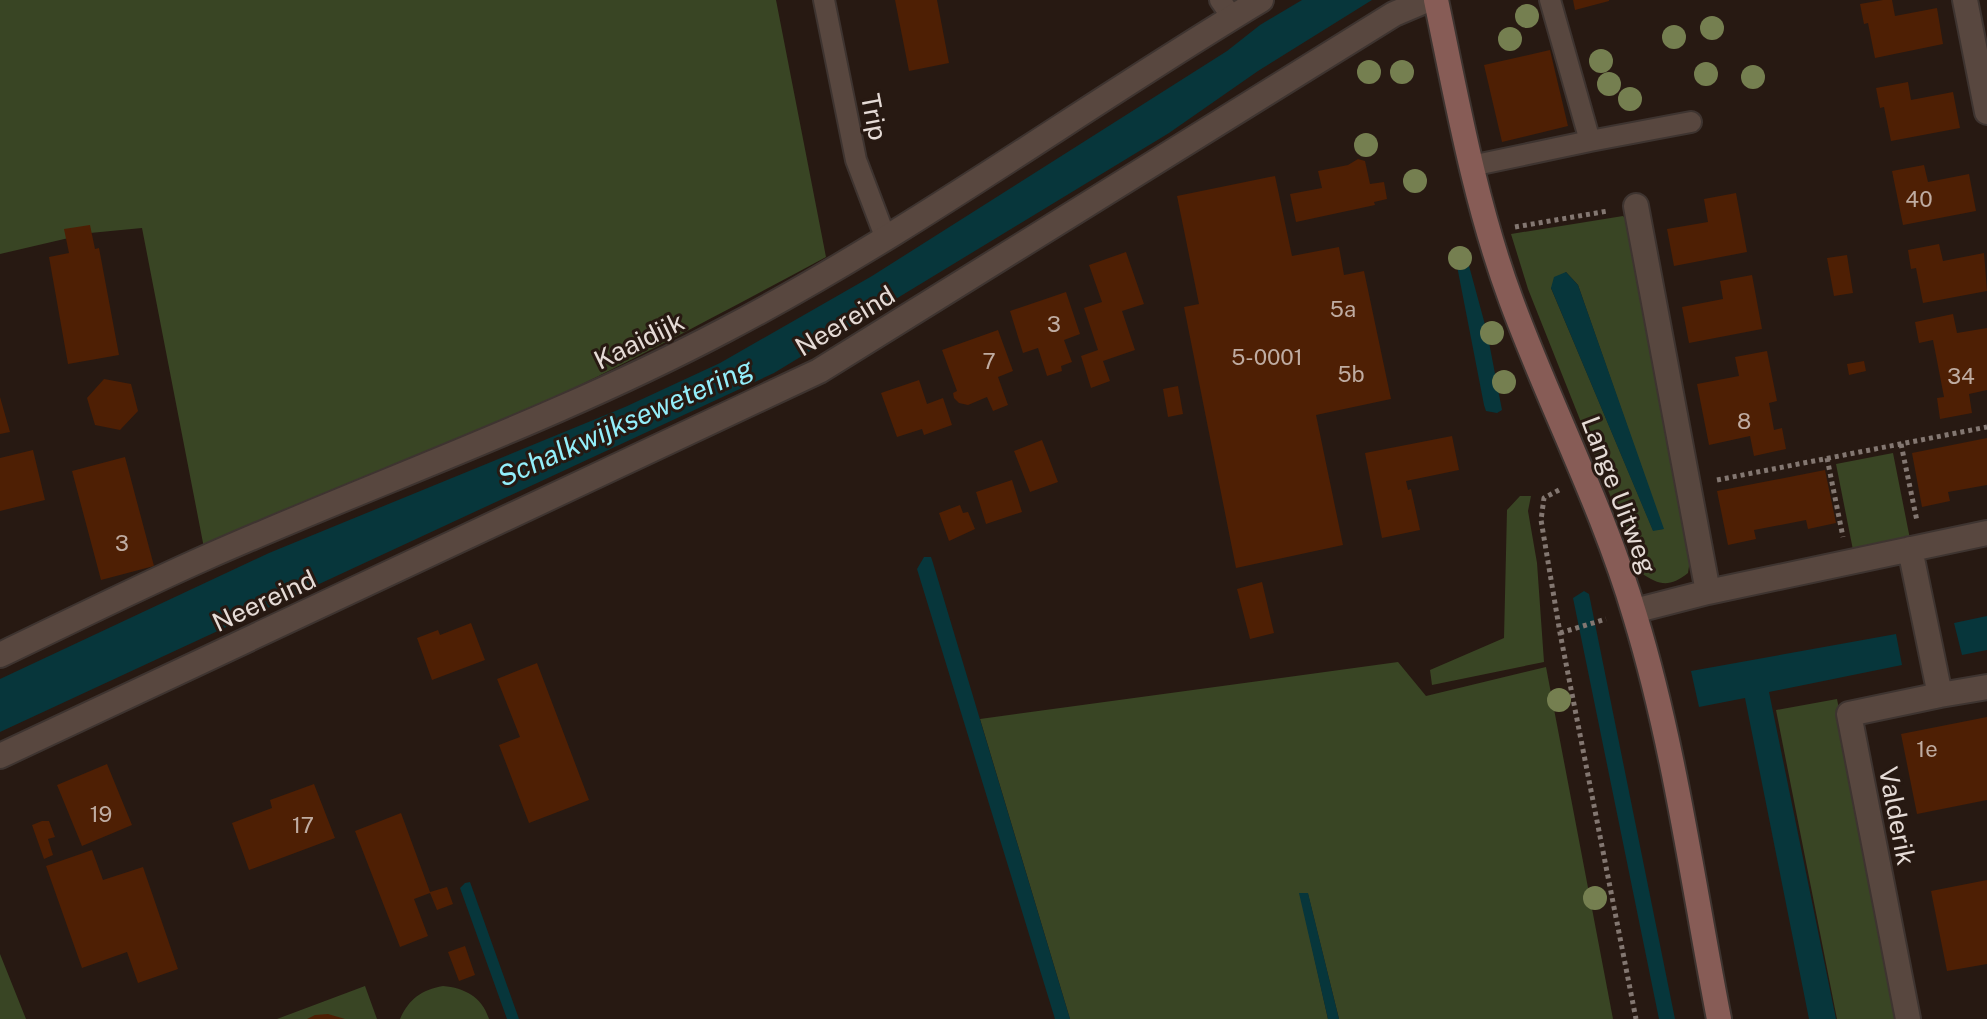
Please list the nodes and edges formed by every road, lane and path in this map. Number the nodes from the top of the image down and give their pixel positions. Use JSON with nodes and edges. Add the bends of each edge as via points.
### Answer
{"nodes":[{"id":1,"x":824,"y":0,"type":"edge"},
{"id":2,"x":1261,"y":0,"type":"edge"},
{"id":3,"x":1427,"y":0,"type":"edge"},
{"id":4,"x":1436,"y":0,"type":"edge"},
{"id":5,"x":1550,"y":0,"type":"edge"},
{"id":6,"x":1965,"y":0,"type":"edge"},
{"id":7,"x":1226,"y":9,"type":"edge"},
{"id":8,"x":1987,"y":112,"type":"edge"},
{"id":9,"x":1691,"y":122,"type":"dead end"},
{"id":10,"x":1590,"y":141,"type":"junction"},
{"id":11,"x":1471,"y":166,"type":"junction"},
{"id":12,"x":1636,"y":206,"type":"joint"},
{"id":13,"x":1490,"y":232,"type":"junction"},
{"id":14,"x":886,"y":239,"type":"junction"},
{"id":15,"x":1987,"y":427,"type":"edge"},
{"id":16,"x":1901,"y":444,"type":"junction"},
{"id":17,"x":1827,"y":458,"type":"junction"},
{"id":18,"x":1584,"y":476,"type":"junction"},
{"id":19,"x":1689,"y":486,"type":"junction"},
{"id":20,"x":1987,"y":533,"type":"edge"},
{"id":21,"x":1916,"y":547,"type":"junction"},
{"id":22,"x":1848,"y":561,"type":"junction"},
{"id":23,"x":1708,"y":592,"type":"junction"},
{"id":24,"x":1634,"y":611,"type":"junction"},
{"id":25,"x":1598,"y":621,"type":"dead end"},
{"id":26,"x":1560,"y":633,"type":"junction"},
{"id":27,"x":0,"y":655,"type":"edge"},
{"id":28,"x":1938,"y":684,"type":"junction"},
{"id":29,"x":1987,"y":687,"type":"edge"},
{"id":30,"x":0,"y":756,"type":"edge"},
{"id":31,"x":1636,"y":1019,"type":"edge"},
{"id":32,"x":1719,"y":1019,"type":"edge"},
{"id":33,"x":1908,"y":1019,"type":"edge"}],
"edges":[{"from":1,"to":14,"type":"lane","name":"Trip","via":[[856,160]]},
{"from":2,"to":7,"type":"street","name":"Kaaidijk"},
{"from":3,"to":30,"type":"street","name":"Neereind","via":[[1394,14],[819,371]]},
{"from":4,"to":11,"type":"street","name":"Lange Uitweg"},
{"from":5,"to":10,"type":"lane"},
{"from":6,"to":8,"type":"street"},
{"from":7,"to":14,"type":"street","name":"Kaaidijk"},
{"from":9,"to":10,"type":"lane"},
{"from":10,"to":11,"type":"lane"},
{"from":11,"to":13,"type":"street","name":"Lange Uitweg"},
{"from":12,"to":13,"type":"path"},
{"from":12,"to":19,"type":"street"},
{"from":13,"to":18,"type":"street","name":"Lange Uitweg","via":[[1515,309]]},
{"from":14,"to":27,"type":"street","name":"Kaaidijk","via":[[624,380],[207,557]]},
{"from":15,"to":16,"type":"path"},
{"from":16,"to":17,"type":"path"},
{"from":16,"to":21,"type":"path"},
{"from":17,"to":19,"type":"path"},
{"from":17,"to":22,"type":"path"},
{"from":18,"to":24,"type":"street","name":"Lange Uitweg"},
{"from":18,"to":26,"type":"path","via":[[1544,498],[1541,520]]},
{"from":19,"to":23,"type":"street"},
{"from":20,"to":21,"type":"street"},
{"from":21,"to":22,"type":"street"},
{"from":21,"to":28,"type":"street"},
{"from":22,"to":23,"type":"street"},
{"from":23,"to":24,"type":"street"},
{"from":24,"to":32,"type":"street","name":"Lange Uitweg","via":[[1676,786]]},
{"from":25,"to":26,"type":"path"},
{"from":26,"to":31,"type":"path"},
{"from":28,"to":29,"type":"street","name":"Valderik"},
{"from":28,"to":33,"type":"street","name":"Valderik","via":[[1849,714]]}]}
